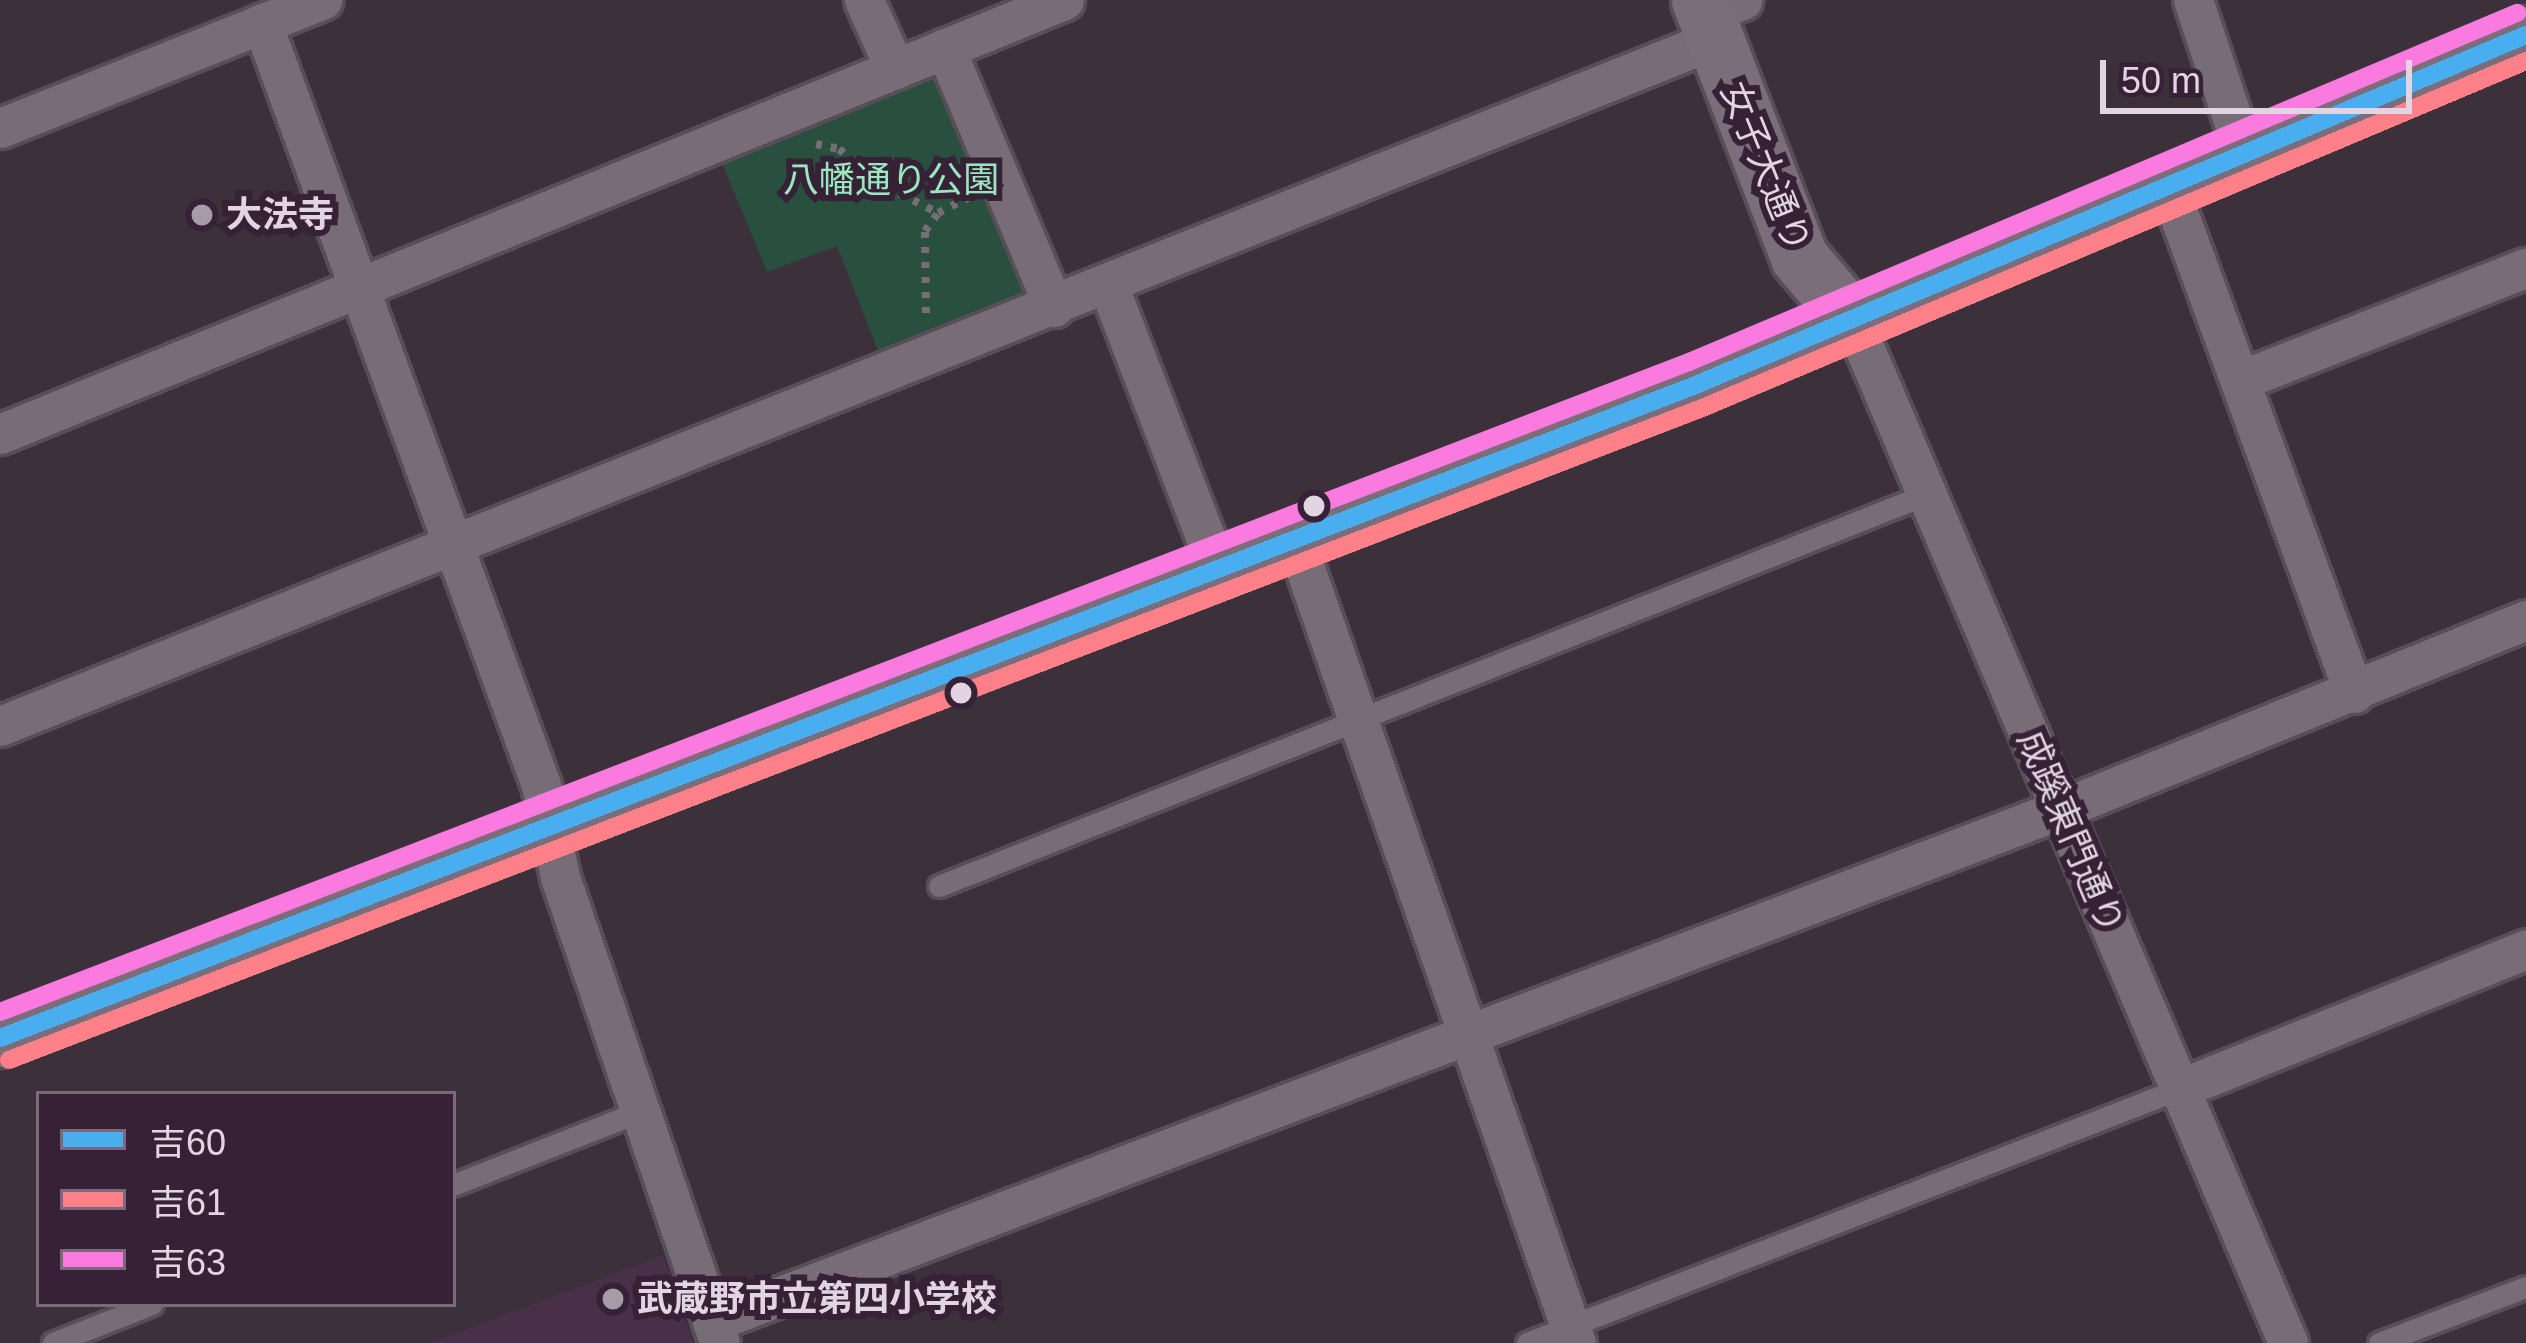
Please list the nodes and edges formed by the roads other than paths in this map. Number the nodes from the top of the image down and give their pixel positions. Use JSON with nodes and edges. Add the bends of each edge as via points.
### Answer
{"nodes":[{"id":1,"x":322,"y":0,"type":"edge"},
{"id":2,"x":864,"y":0,"type":"edge"},
{"id":3,"x":1064,"y":0,"type":"edge"},
{"id":4,"x":2193,"y":0,"type":"edge"},
{"id":5,"x":1715,"y":13,"type":"edge"},
{"id":6,"x":262,"y":23,"type":"junction"},
{"id":7,"x":2526,"y":35,"type":"edge"},
{"id":8,"x":945,"y":48,"type":"junction"},
{"id":9,"x":895,"y":69,"type":"junction"},
{"id":10,"x":0,"y":128,"type":"edge"},
{"id":11,"x":2244,"y":154,"type":"junction"},
{"id":12,"x":2168,"y":185,"type":"junction"},
{"id":13,"x":2526,"y":268,"type":"edge"},
{"id":14,"x":1108,"y":285,"type":"junction"},
{"id":15,"x":358,"y":288,"type":"junction"},
{"id":16,"x":1054,"y":307,"type":"junction"},
{"id":17,"x":1852,"y":321,"type":"junction"},
{"id":18,"x":2240,"y":380,"type":"junction"},
{"id":19,"x":0,"y":434,"type":"edge"},
{"id":20,"x":1927,"y":494,"type":"junction"},
{"id":21,"x":1294,"y":537,"type":"junction"},
{"id":22,"x":451,"y":547,"type":"junction"},
{"id":23,"x":1216,"y":565,"type":"junction"},
{"id":24,"x":2526,"y":620,"type":"edge"},
{"id":25,"x":2354,"y":692,"type":"junction"},
{"id":26,"x":1358,"y":722,"type":"junction"},
{"id":27,"x":0,"y":726,"type":"edge"},
{"id":28,"x":2061,"y":809,"type":"junction"},
{"id":29,"x":550,"y":827,"type":"junction"},
{"id":30,"x":939,"y":886,"type":"dead end"},
{"id":31,"x":2526,"y":949,"type":"edge"},
{"id":32,"x":1469,"y":1037,"type":"junction"},
{"id":33,"x":0,"y":1038,"type":"edge"},
{"id":34,"x":2181,"y":1088,"type":"junction"},
{"id":35,"x":641,"y":1111,"type":"junction"},
{"id":36,"x":456,"y":1184,"type":"edge"},
{"id":37,"x":2526,"y":1287,"type":"edge"},
{"id":38,"x":144,"y":1307,"type":"edge"},
{"id":39,"x":716,"y":1332,"type":"edge"},
{"id":40,"x":1574,"y":1335,"type":"edge"},
{"id":41,"x":53,"y":1343,"type":"edge"},
{"id":42,"x":1527,"y":1343,"type":"edge"},
{"id":43,"x":2288,"y":1343,"type":"edge"},
{"id":44,"x":2378,"y":1343,"type":"edge"}],
"edges":[{"from":1,"to":6,"type":"street"},
{"from":2,"to":9,"type":"street"},
{"from":3,"to":8,"type":"street"},
{"from":4,"to":11,"type":"street"},
{"from":5,"to":14,"type":"street"},
{"from":5,"to":17,"type":"main road","name":"女子大通り","via":[[1799,257]]},
{"from":6,"to":10,"type":"street"},
{"from":6,"to":15,"type":"street"},
{"from":7,"to":11,"type":"main road"},
{"from":8,"to":9,"type":"street"},
{"from":8,"to":16,"type":"street"},
{"from":9,"to":15,"type":"street"},
{"from":11,"to":12,"type":"main road"},
{"from":12,"to":17,"type":"main road"},
{"from":12,"to":18,"type":"street"},
{"from":13,"to":18,"type":"street"},
{"from":14,"to":16,"type":"street"},
{"from":14,"to":23,"type":"street"},
{"from":15,"to":19,"type":"street"},
{"from":15,"to":22,"type":"street"},
{"from":16,"to":22,"type":"street"},
{"from":17,"to":20,"type":"street","name":"成蹊東門通り"},
{"from":17,"to":21,"type":"main road"},
{"from":18,"to":25,"type":"street"},
{"from":20,"to":26,"type":"lane"},
{"from":20,"to":28,"type":"street","name":"成蹊東門通り"},
{"from":21,"to":23,"type":"main road"},
{"from":21,"to":26,"type":"street"},
{"from":22,"to":27,"type":"street"},
{"from":22,"to":29,"type":"street"},
{"from":23,"to":29,"type":"main road"},
{"from":24,"to":25,"type":"street"},
{"from":25,"to":28,"type":"street"},
{"from":26,"to":30,"type":"lane"},
{"from":26,"to":32,"type":"street"},
{"from":28,"to":32,"type":"street"},
{"from":28,"to":34,"type":"street","name":"成蹊東門通り"},
{"from":29,"to":33,"type":"main road"},
{"from":29,"to":35,"type":"street"},
{"from":31,"to":34,"type":"street"},
{"from":32,"to":39,"type":"street"},
{"from":32,"to":40,"type":"street"},
{"from":34,"to":40,"type":"lane"},
{"from":34,"to":43,"type":"street","name":"成蹊東門通り"},
{"from":35,"to":36,"type":"lane"},
{"from":35,"to":39,"type":"street"},
{"from":37,"to":44,"type":"lane"},
{"from":38,"to":41,"type":"lane"},
{"from":40,"to":42,"type":"lane"}]}
